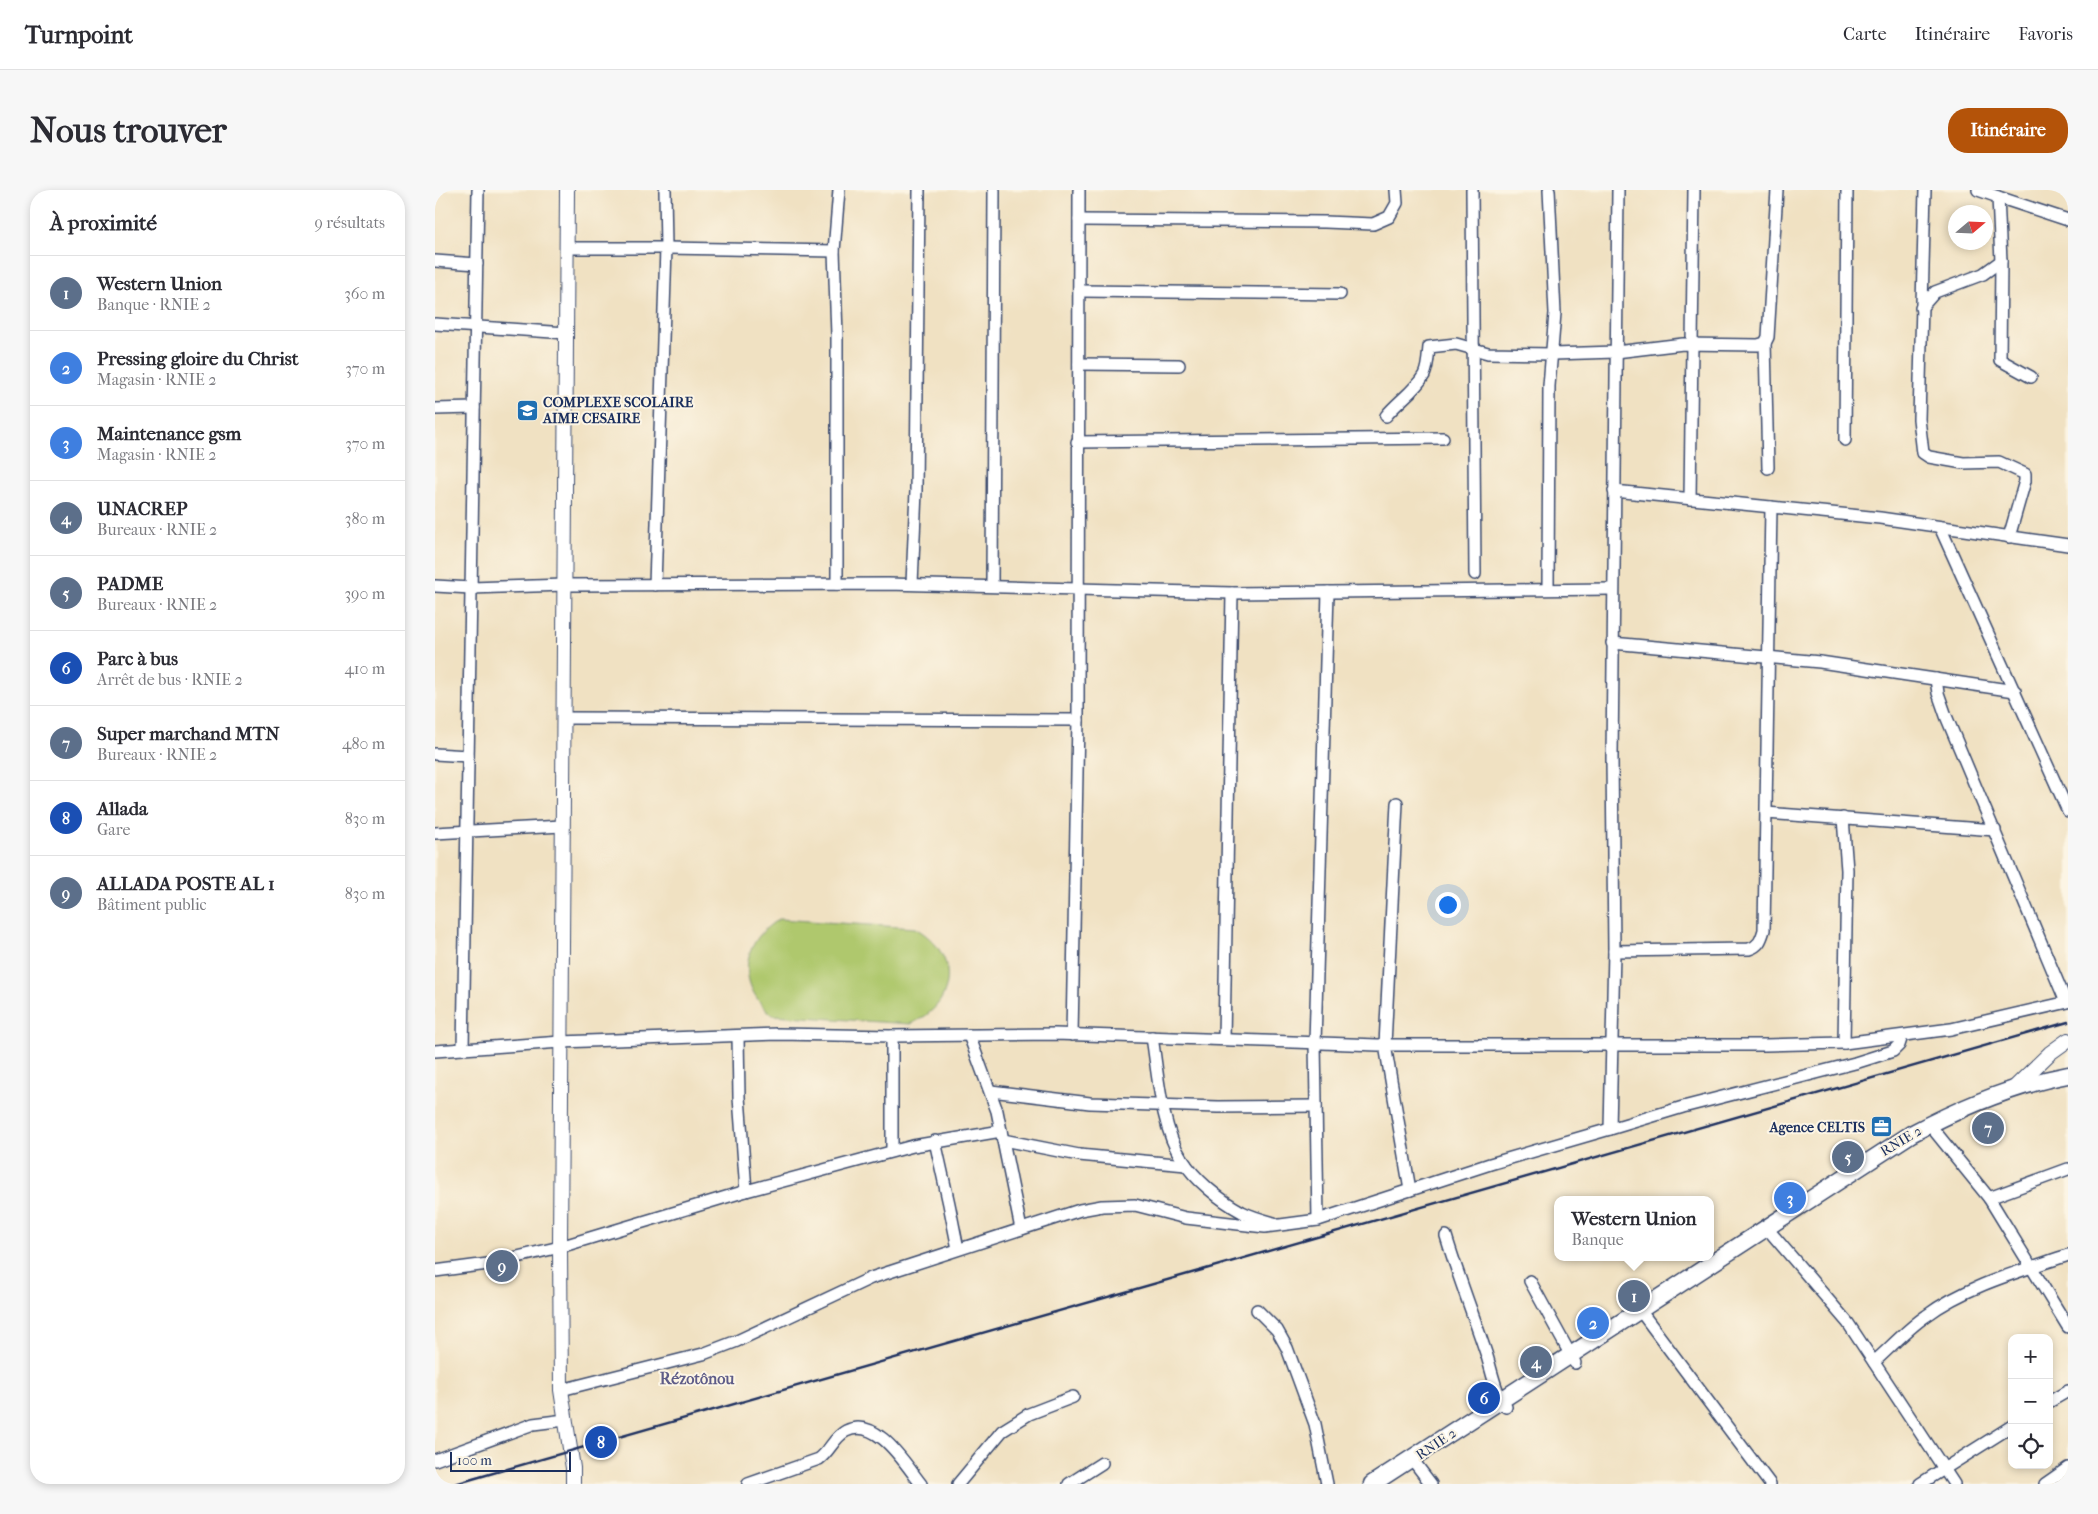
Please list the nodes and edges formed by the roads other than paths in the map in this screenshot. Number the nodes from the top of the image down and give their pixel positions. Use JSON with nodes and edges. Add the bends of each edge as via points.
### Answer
{"nodes":[{"id":1,"x":478,"y":190,"type":"edge"},
{"id":2,"x":567,"y":190,"type":"edge"},
{"id":3,"x":665,"y":190,"type":"edge"},
{"id":4,"x":839,"y":190,"type":"edge"},
{"id":5,"x":919,"y":190,"type":"edge"},
{"id":6,"x":994,"y":190,"type":"edge"},
{"id":7,"x":1079,"y":190,"type":"edge"},
{"id":8,"x":1396,"y":190,"type":"edge"},
{"id":9,"x":1473,"y":190,"type":"edge"},
{"id":10,"x":1549,"y":190,"type":"edge"},
{"id":11,"x":1618,"y":190,"type":"edge"},
{"id":12,"x":1694,"y":190,"type":"edge"},
{"id":13,"x":1777,"y":190,"type":"edge"},
{"id":14,"x":1847,"y":190,"type":"edge"},
{"id":15,"x":1925,"y":190,"type":"edge"},
{"id":16,"x":1978,"y":190,"type":"edge"},
{"id":17,"x":1997,"y":197,"type":"junction"},
{"id":18,"x":1079,"y":220,"type":"junction"},
{"id":19,"x":2068,"y":220,"type":"edge"},
{"id":20,"x":567,"y":248,"type":"junction"},
{"id":21,"x":666,"y":248,"type":"junction"},
{"id":22,"x":834,"y":250,"type":"junction"},
{"id":23,"x":435,"y":261,"type":"edge"},
{"id":24,"x":2001,"y":261,"type":"junction"},
{"id":25,"x":477,"y":264,"type":"junction"},
{"id":26,"x":1080,"y":291,"type":"junction"},
{"id":27,"x":1340,"y":294,"type":"dead end"},
{"id":28,"x":1921,"y":308,"type":"junction"},
{"id":29,"x":435,"y":324,"type":"edge"},
{"id":30,"x":476,"y":327,"type":"junction"},
{"id":31,"x":566,"y":333,"type":"junction"},
{"id":32,"x":1765,"y":342,"type":"junction"},
{"id":33,"x":1692,"y":344,"type":"junction"},
{"id":34,"x":1473,"y":348,"type":"junction"},
{"id":35,"x":1616,"y":352,"type":"junction"},
{"id":36,"x":1553,"y":354,"type":"junction"},
{"id":37,"x":1079,"y":364,"type":"junction"},
{"id":38,"x":1179,"y":365,"type":"dead end"},
{"id":39,"x":2031,"y":377,"type":"dead end"},
{"id":40,"x":474,"y":408,"type":"junction"},
{"id":41,"x":435,"y":409,"type":"edge"},
{"id":42,"x":1386,"y":416,"type":"dead end"},
{"id":43,"x":1443,"y":438,"type":"dead end"},
{"id":44,"x":1845,"y":440,"type":"dead end"},
{"id":45,"x":1077,"y":442,"type":"junction"},
{"id":46,"x":1769,"y":468,"type":"dead end"},
{"id":47,"x":1614,"y":492,"type":"junction"},
{"id":48,"x":1691,"y":499,"type":"junction"},
{"id":49,"x":1771,"y":507,"type":"junction"},
{"id":50,"x":1940,"y":526,"type":"junction"},
{"id":51,"x":2009,"y":537,"type":"junction"},
{"id":52,"x":2068,"y":545,"type":"edge"},
{"id":53,"x":1475,"y":574,"type":"dead end"},
{"id":54,"x":837,"y":584,"type":"junction"},
{"id":55,"x":912,"y":584,"type":"junction"},
{"id":56,"x":565,"y":585,"type":"junction"},
{"id":57,"x":655,"y":585,"type":"junction"},
{"id":58,"x":992,"y":585,"type":"junction"},
{"id":59,"x":435,"y":586,"type":"edge"},
{"id":60,"x":471,"y":588,"type":"junction"},
{"id":61,"x":1078,"y":589,"type":"junction"},
{"id":62,"x":1548,"y":589,"type":"junction"},
{"id":63,"x":1613,"y":589,"type":"junction"},
{"id":64,"x":1328,"y":592,"type":"junction"},
{"id":65,"x":1232,"y":593,"type":"junction"},
{"id":66,"x":1612,"y":643,"type":"junction"},
{"id":67,"x":1769,"y":658,"type":"junction"},
{"id":68,"x":1936,"y":680,"type":"junction"},
{"id":69,"x":2015,"y":692,"type":"junction"},
{"id":70,"x":563,"y":718,"type":"junction"},
{"id":71,"x":1078,"y":720,"type":"junction"},
{"id":72,"x":435,"y":754,"type":"edge"},
{"id":73,"x":468,"y":756,"type":"junction"},
{"id":74,"x":1397,"y":804,"type":"dead end"},
{"id":75,"x":2068,"y":811,"type":"edge"},
{"id":76,"x":1766,"y":813,"type":"junction"},
{"id":77,"x":1843,"y":818,"type":"junction"},
{"id":78,"x":562,"y":826,"type":"junction"},
{"id":79,"x":1995,"y":830,"type":"junction"},
{"id":80,"x":467,"y":831,"type":"junction"},
{"id":81,"x":435,"y":833,"type":"edge"},
{"id":82,"x":1614,"y":951,"type":"junction"},
{"id":83,"x":2067,"y":1002,"type":"edge"},
{"id":84,"x":969,"y":1035,"type":"junction"},
{"id":85,"x":1072,"y":1035,"type":"junction"},
{"id":86,"x":738,"y":1036,"type":"junction"},
{"id":87,"x":892,"y":1036,"type":"junction"},
{"id":88,"x":1902,"y":1036,"type":"junction"},
{"id":89,"x":1153,"y":1037,"type":"junction"},
{"id":90,"x":1224,"y":1039,"type":"junction"},
{"id":91,"x":2068,"y":1040,"type":"edge"},
{"id":92,"x":561,"y":1042,"type":"junction"},
{"id":93,"x":1315,"y":1043,"type":"junction"},
{"id":94,"x":1844,"y":1043,"type":"junction"},
{"id":95,"x":1385,"y":1045,"type":"junction"},
{"id":96,"x":1611,"y":1046,"type":"junction"},
{"id":97,"x":463,"y":1049,"type":"junction"},
{"id":98,"x":435,"y":1051,"type":"edge"},
{"id":99,"x":2068,"y":1074,"type":"edge"},
{"id":100,"x":2068,"y":1084,"type":"edge"},
{"id":101,"x":991,"y":1091,"type":"junction"},
{"id":102,"x":2009,"y":1095,"type":"junction"},
{"id":103,"x":1162,"y":1105,"type":"junction"},
{"id":104,"x":1316,"y":1106,"type":"junction"},
{"id":105,"x":1931,"y":1128,"type":"junction"},
{"id":106,"x":1610,"y":1129,"type":"junction"},
{"id":107,"x":1002,"y":1135,"type":"junction"},
{"id":108,"x":935,"y":1141,"type":"junction"},
{"id":109,"x":892,"y":1151,"type":"junction"},
{"id":110,"x":1186,"y":1165,"type":"junction"},
{"id":111,"x":2068,"y":1169,"type":"edge"},
{"id":112,"x":1410,"y":1190,"type":"junction"},
{"id":113,"x":746,"y":1191,"type":"junction"},
{"id":114,"x":1989,"y":1198,"type":"junction"},
{"id":115,"x":1318,"y":1220,"type":"junction"},
{"id":116,"x":1282,"y":1226,"type":"junction"},
{"id":117,"x":1021,"y":1229,"type":"junction"},
{"id":118,"x":1769,"y":1230,"type":"junction"},
{"id":119,"x":1446,"y":1236,"type":"dead end"},
{"id":120,"x":560,"y":1247,"type":"junction"},
{"id":121,"x":958,"y":1250,"type":"junction"},
{"id":122,"x":2068,"y":1255,"type":"edge"},
{"id":123,"x":2030,"y":1268,"type":"junction"},
{"id":124,"x":435,"y":1272,"type":"edge"},
{"id":125,"x":1530,"y":1281,"type":"dead end"},
{"id":126,"x":1257,"y":1310,"type":"dead end"},
{"id":127,"x":1642,"y":1314,"type":"junction"},
{"id":128,"x":2068,"y":1327,"type":"edge"},
{"id":129,"x":1572,"y":1359,"type":"junction"},
{"id":130,"x":1874,"y":1362,"type":"junction"},
{"id":131,"x":561,"y":1390,"type":"junction"},
{"id":132,"x":2068,"y":1391,"type":"edge"},
{"id":133,"x":1073,"y":1397,"type":"dead end"},
{"id":134,"x":2053,"y":1400,"type":"edge"},
{"id":135,"x":1504,"y":1404,"type":"junction"},
{"id":136,"x":565,"y":1420,"type":"junction"},
{"id":137,"x":2008,"y":1429,"type":"edge"},
{"id":138,"x":435,"y":1460,"type":"edge"},
{"id":139,"x":1415,"y":1462,"type":"junction"},
{"id":140,"x":1102,"y":1463,"type":"dead end"},
{"id":141,"x":2068,"y":1468,"type":"edge"},
{"id":142,"x":1944,"y":1469,"type":"junction"},
{"id":143,"x":573,"y":1484,"type":"edge"},
{"id":144,"x":748,"y":1484,"type":"edge"},
{"id":145,"x":921,"y":1484,"type":"edge"},
{"id":146,"x":958,"y":1484,"type":"edge"},
{"id":147,"x":1069,"y":1484,"type":"edge"},
{"id":148,"x":1327,"y":1484,"type":"edge"},
{"id":149,"x":1372,"y":1484,"type":"edge"},
{"id":150,"x":1391,"y":1484,"type":"edge"},
{"id":151,"x":1431,"y":1484,"type":"edge"},
{"id":152,"x":1770,"y":1484,"type":"edge"},
{"id":153,"x":1920,"y":1484,"type":"edge"},
{"id":154,"x":1954,"y":1484,"type":"edge"},
{"id":155,"x":2045,"y":1484,"type":"edge"}],
"edges":[{"from":1,"to":25,"type":"street"},
{"from":2,"to":20,"type":"main road"},
{"from":3,"to":21,"type":"street"},
{"from":4,"to":22,"type":"street"},
{"from":5,"to":55,"type":"street"},
{"from":6,"to":58,"type":"street"},
{"from":7,"to":18,"type":"street"},
{"from":8,"to":18,"type":"street","via":[[1397,204],[1389,217],[1373,224]]},
{"from":9,"to":34,"type":"street"},
{"from":10,"to":36,"type":"street","via":[[1555,313]]},
{"from":11,"to":35,"type":"street"},
{"from":12,"to":33,"type":"street"},
{"from":13,"to":32,"type":"street","via":[[1769,337]]},
{"from":14,"to":44,"type":"street"},
{"from":15,"to":28,"type":"street"},
{"from":16,"to":17,"type":"street"},
{"from":17,"to":19,"type":"street"},
{"from":17,"to":24,"type":"street"},
{"from":18,"to":26,"type":"street"},
{"from":20,"to":21,"type":"street"},
{"from":20,"to":31,"type":"main road"},
{"from":21,"to":22,"type":"street"},
{"from":21,"to":57,"type":"street"},
{"from":22,"to":54,"type":"street"},
{"from":23,"to":25,"type":"street"},
{"from":24,"to":28,"type":"street","via":[[1983,274],[1935,292]]},
{"from":24,"to":39,"type":"street","via":[[2000,360]]},
{"from":25,"to":30,"type":"street"},
{"from":26,"to":27,"type":"street"},
{"from":26,"to":37,"type":"street"},
{"from":28,"to":51,"type":"street","via":[[1919,419],[1923,452],[1929,457],[1963,463],[1999,462],[2025,474]]},
{"from":29,"to":30,"type":"street"},
{"from":30,"to":31,"type":"street"},
{"from":30,"to":40,"type":"street"},
{"from":31,"to":56,"type":"main road"},
{"from":32,"to":33,"type":"street","via":[[1758,345]]},
{"from":32,"to":46,"type":"street"},
{"from":33,"to":35,"type":"street"},
{"from":33,"to":48,"type":"street"},
{"from":34,"to":36,"type":"street","via":[[1488,353]]},
{"from":34,"to":42,"type":"street","via":[[1456,344],[1429,347],[1424,375]]},
{"from":34,"to":53,"type":"street"},
{"from":35,"to":36,"type":"street"},
{"from":35,"to":47,"type":"street"},
{"from":36,"to":62,"type":"street","via":[[1549,386]]},
{"from":37,"to":38,"type":"street"},
{"from":37,"to":45,"type":"street"},
{"from":40,"to":41,"type":"street"},
{"from":40,"to":60,"type":"street"},
{"from":43,"to":45,"type":"street"},
{"from":45,"to":61,"type":"street"},
{"from":47,"to":48,"type":"street"},
{"from":47,"to":63,"type":"street"},
{"from":48,"to":49,"type":"street"},
{"from":49,"to":50,"type":"street"},
{"from":49,"to":67,"type":"street"},
{"from":50,"to":51,"type":"street"},
{"from":50,"to":69,"type":"street"},
{"from":51,"to":52,"type":"street"},
{"from":54,"to":55,"type":"street"},
{"from":54,"to":57,"type":"street"},
{"from":55,"to":58,"type":"street"},
{"from":56,"to":57,"type":"street"},
{"from":56,"to":60,"type":"street"},
{"from":56,"to":70,"type":"main road"},
{"from":58,"to":61,"type":"street"},
{"from":59,"to":60,"type":"street"},
{"from":60,"to":73,"type":"street"},
{"from":61,"to":65,"type":"street"},
{"from":61,"to":71,"type":"street"},
{"from":62,"to":63,"type":"street"},
{"from":62,"to":64,"type":"street"},
{"from":63,"to":66,"type":"street"},
{"from":64,"to":65,"type":"street"},
{"from":64,"to":93,"type":"street"},
{"from":65,"to":90,"type":"street"},
{"from":66,"to":67,"type":"street"},
{"from":66,"to":82,"type":"street"},
{"from":67,"to":68,"type":"street","via":[[1820,662]]},
{"from":67,"to":76,"type":"street"},
{"from":68,"to":69,"type":"street"},
{"from":68,"to":79,"type":"street","via":[[1946,716]]},
{"from":69,"to":75,"type":"street"},
{"from":70,"to":71,"type":"street"},
{"from":70,"to":78,"type":"main road"},
{"from":71,"to":85,"type":"street"},
{"from":72,"to":73,"type":"street"},
{"from":73,"to":80,"type":"street"},
{"from":74,"to":95,"type":"street"},
{"from":76,"to":77,"type":"street"},
{"from":76,"to":82,"type":"street","via":[[1764,930],[1756,946],[1749,949]]},
{"from":77,"to":79,"type":"street"},
{"from":77,"to":94,"type":"street","via":[[1847,870]]},
{"from":78,"to":80,"type":"street"},
{"from":78,"to":92,"type":"main road"},
{"from":79,"to":83,"type":"street"},
{"from":80,"to":81,"type":"street"},
{"from":80,"to":97,"type":"street"},
{"from":82,"to":96,"type":"street"},
{"from":83,"to":88,"type":"street","via":[[1977,1025]]},
{"from":84,"to":85,"type":"street"},
{"from":84,"to":87,"type":"street"},
{"from":84,"to":101,"type":"street"},
{"from":85,"to":89,"type":"street"},
{"from":86,"to":87,"type":"street"},
{"from":86,"to":92,"type":"street"},
{"from":86,"to":113,"type":"street","via":[[739,1105]]},
{"from":87,"to":109,"type":"street"},
{"from":88,"to":94,"type":"street"},
{"from":88,"to":106,"type":"street","via":[[1893,1050],[1855,1063]]},
{"from":89,"to":90,"type":"street"},
{"from":89,"to":103,"type":"street"},
{"from":90,"to":93,"type":"street"},
{"from":91,"to":102,"type":"main road","via":[[2050,1053]]},
{"from":92,"to":97,"type":"street"},
{"from":92,"to":120,"type":"main road"},
{"from":93,"to":95,"type":"street"},
{"from":93,"to":104,"type":"street"},
{"from":94,"to":96,"type":"street"},
{"from":95,"to":96,"type":"street"},
{"from":95,"to":112,"type":"street"},
{"from":96,"to":106,"type":"street"},
{"from":97,"to":98,"type":"street"},
{"from":99,"to":102,"type":"highway","name":"RNIE 2","number":"RNIE 2"},
{"from":100,"to":102,"type":"highway","name":"RNIE 2","number":"RNIE 2"},
{"from":101,"to":103,"type":"street","via":[[1090,1103]]},
{"from":101,"to":107,"type":"street"},
{"from":102,"to":105,"type":"highway","name":"RNIE 2","number":"RNIE 2","via":[[1970,1106]]},
{"from":103,"to":104,"type":"street"},
{"from":103,"to":110,"type":"street"},
{"from":104,"to":115,"type":"street"},
{"from":105,"to":114,"type":"street"},
{"from":105,"to":118,"type":"highway","name":"RNIE 2","number":"RNIE 2","via":[[1893,1146]]},
{"from":106,"to":112,"type":"street"},
{"from":107,"to":108,"type":"street"},
{"from":107,"to":110,"type":"street","via":[[1079,1155]]},
{"from":107,"to":117,"type":"street"},
{"from":108,"to":109,"type":"street"},
{"from":108,"to":121,"type":"street"},
{"from":109,"to":113,"type":"street"},
{"from":110,"to":116,"type":"street","via":[[1207,1187],[1242,1212]]},
{"from":111,"to":114,"type":"street"},
{"from":112,"to":115,"type":"street"},
{"from":113,"to":120,"type":"street"},
{"from":114,"to":123,"type":"street"},
{"from":115,"to":116,"type":"street"},
{"from":116,"to":117,"type":"street","via":[[1222,1224],[1135,1205],[1118,1205],[1080,1210]]},
{"from":117,"to":121,"type":"street"},
{"from":118,"to":127,"type":"highway","name":"RNIE 2","number":"RNIE 2"},
{"from":118,"to":130,"type":"street","via":[[1848,1323]]},
{"from":119,"to":135,"type":"street"},
{"from":120,"to":124,"type":"street","via":[[488,1264]]},
{"from":120,"to":131,"type":"main road"},
{"from":121,"to":131,"type":"street","via":[[857,1283],[703,1354]]},
{"from":122,"to":123,"type":"street"},
{"from":123,"to":128,"type":"street"},
{"from":123,"to":130,"type":"street","via":[[1983,1286],[1926,1316]]},
{"from":125,"to":129,"type":"street"},
{"from":126,"to":148,"type":"street","via":[[1277,1330],[1287,1348],[1315,1424]]},
{"from":127,"to":129,"type":"highway","name":"RNIE 2","number":"RNIE 2"},
{"from":127,"to":152,"type":"street"},
{"from":129,"to":135,"type":"highway","name":"RNIE 2","number":"RNIE 2"},
{"from":130,"to":142,"type":"street"},
{"from":131,"to":136,"type":"main road"},
{"from":132,"to":134,"type":"street"},
{"from":133,"to":146,"type":"street","via":[[1029,1414],[1002,1431]]},
{"from":135,"to":139,"type":"highway","name":"RNIE 2","number":"RNIE 2"},
{"from":136,"to":138,"type":"street","via":[[533,1424]]},
{"from":136,"to":143,"type":"main road"},
{"from":137,"to":142,"type":"street"},
{"from":139,"to":149,"type":"highway","name":"RNIE 2","number":"RNIE 2"},
{"from":139,"to":150,"type":"highway","name":"RNIE 2","number":"RNIE 2"},
{"from":139,"to":151,"type":"street"},
{"from":140,"to":147,"type":"street"},
{"from":141,"to":155,"type":"street"},
{"from":142,"to":153,"type":"street"},
{"from":142,"to":154,"type":"street"},
{"from":144,"to":145,"type":"street","via":[[819,1460],[837,1438],[847,1431],[862,1429],[880,1436],[889,1444]]}]}
